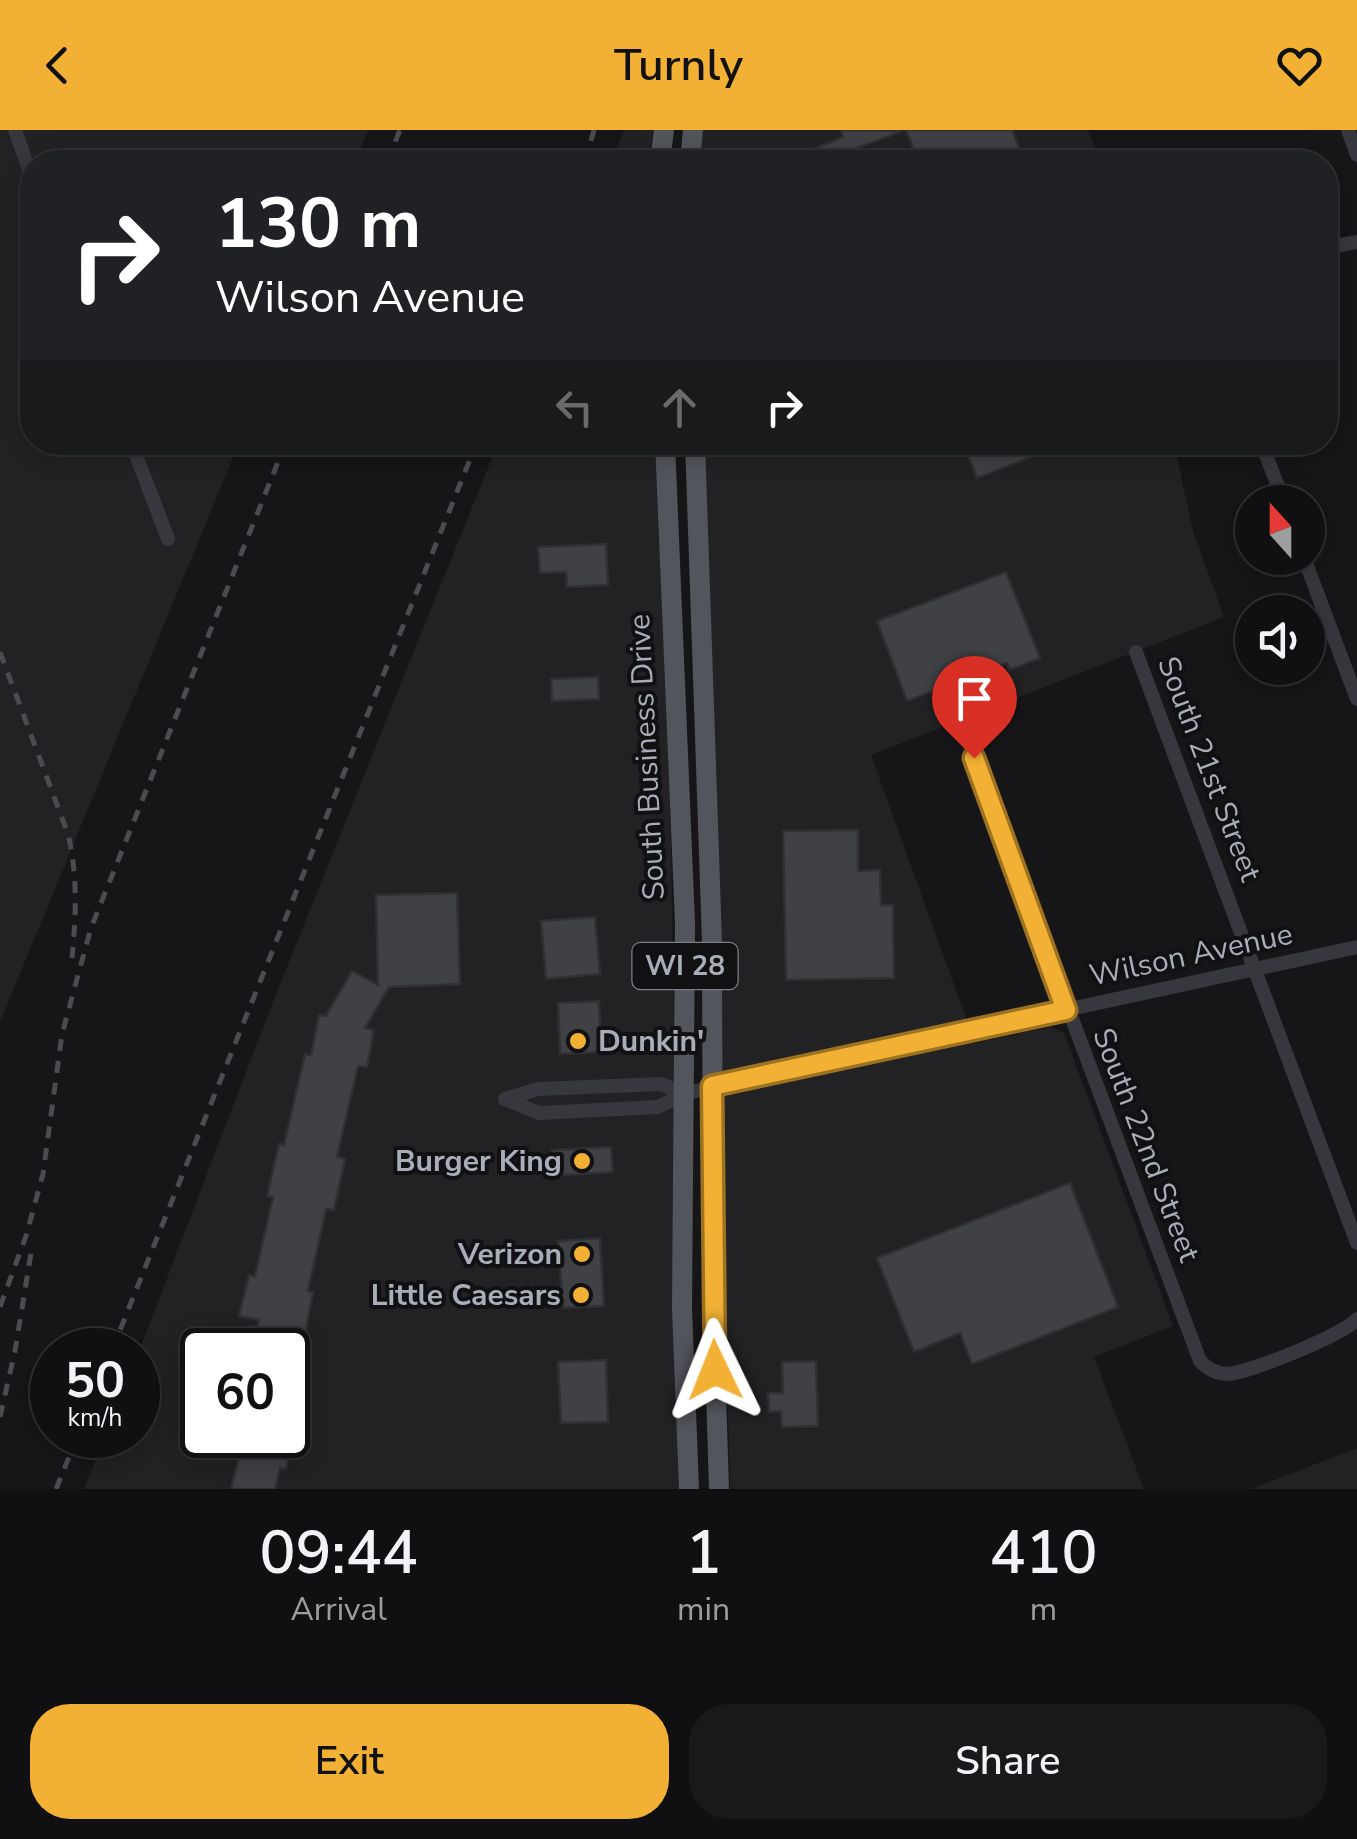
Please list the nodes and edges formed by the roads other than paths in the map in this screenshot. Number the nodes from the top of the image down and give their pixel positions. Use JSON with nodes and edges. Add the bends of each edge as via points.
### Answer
{"nodes":[{"id":1,"x":1348,"y":130,"type":"edge"},
{"id":2,"x":1357,"y":155,"type":"edge"},
{"id":3,"x":137,"y":455,"type":"edge"},
{"id":4,"x":666,"y":455,"type":"edge"},
{"id":5,"x":696,"y":455,"type":"edge"},
{"id":6,"x":1266,"y":455,"type":"edge"},
{"id":7,"x":1277,"y":485,"type":"edge"},
{"id":8,"x":168,"y":539,"type":"dead end"},
{"id":9,"x":1310,"y":575,"type":"edge"},
{"id":10,"x":1136,"y":652,"type":"dead end"},
{"id":11,"x":1357,"y":699,"type":"edge"},
{"id":12,"x":961,"y":722,"type":"dead end"},
{"id":13,"x":1357,"y":948,"type":"edge"},
{"id":14,"x":1255,"y":969,"type":"junction"},
{"id":15,"x":1066,"y":1010,"type":"junction"},
{"id":16,"x":712,"y":1086,"type":"junction"},
{"id":17,"x":684,"y":1094,"type":"junction"},
{"id":18,"x":1357,"y":1243,"type":"edge"},
{"id":19,"x":1357,"y":1318,"type":"edge"},
{"id":20,"x":690,"y":1489,"type":"edge"},
{"id":21,"x":720,"y":1489,"type":"edge"}],
"edges":[{"from":1,"to":2,"type":"street"},
{"from":3,"to":8,"type":"street"},
{"from":4,"to":17,"type":"main road","name":"South Business Drive","number":"WI 28","via":[[684,906]]},
{"from":5,"to":16,"type":"main road","name":"South Business Drive","number":"WI 28"},
{"from":6,"to":7,"type":"street"},
{"from":9,"to":11,"type":"street"},
{"from":10,"to":14,"type":"street","name":"South 21st Street"},
{"from":12,"to":15,"type":"street","name":"South 22nd Street"},
{"from":13,"to":14,"type":"street","name":"Wilson Avenue"},
{"from":14,"to":15,"type":"street","name":"Wilson Avenue"},
{"from":14,"to":18,"type":"street","name":"South 21st Street"},
{"from":15,"to":16,"type":"street","name":"Wilson Avenue"},
{"from":15,"to":19,"type":"street","name":"South 22nd Street","via":[[1200,1361],[1218,1373],[1238,1372],[1340,1333]]},
{"from":16,"to":17,"type":"street","name":"Wilson Avenue"},
{"from":16,"to":21,"type":"main road","name":"South Business Drive","number":"WI 28"},
{"from":17,"to":17,"type":"street","name":"Wilson Avenue","via":[[661,1084],[538,1088],[505,1099],[539,1112],[658,1107]]},
{"from":17,"to":20,"type":"main road","name":"South Business Drive","number":"WI 28","via":[[682,1308]]}]}
